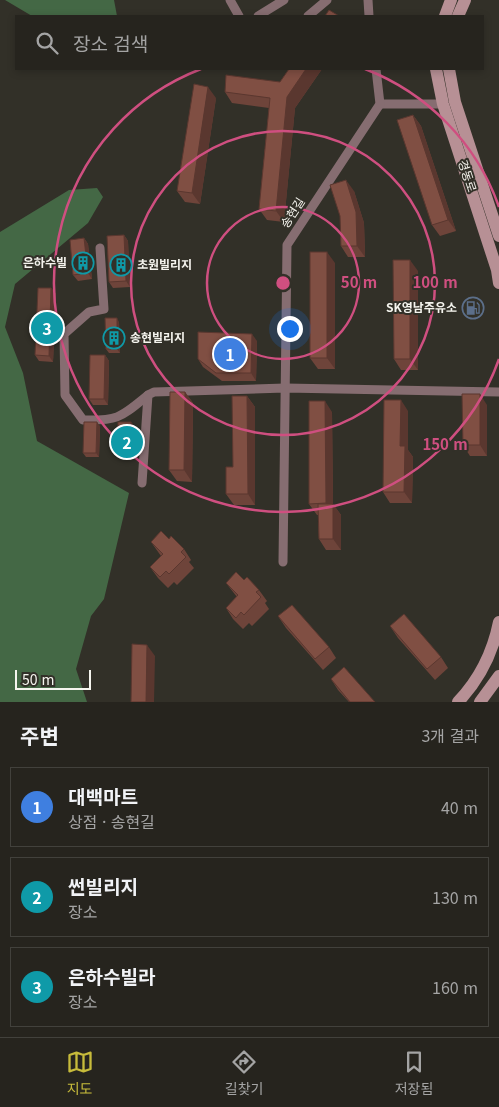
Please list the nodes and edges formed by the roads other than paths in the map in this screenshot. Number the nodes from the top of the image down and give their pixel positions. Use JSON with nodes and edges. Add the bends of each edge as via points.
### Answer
{"nodes":[{"id":1,"x":230,"y":0,"type":"edge"},
{"id":2,"x":284,"y":0,"type":"edge"},
{"id":3,"x":327,"y":0,"type":"edge"},
{"id":4,"x":368,"y":0,"type":"edge"},
{"id":5,"x":450,"y":0,"type":"edge"},
{"id":6,"x":465,"y":0,"type":"edge"},
{"id":7,"x":238,"y":15,"type":"edge"},
{"id":8,"x":260,"y":15,"type":"edge"},
{"id":9,"x":309,"y":15,"type":"edge"},
{"id":10,"x":370,"y":15,"type":"edge"},
{"id":11,"x":445,"y":15,"type":"edge"},
{"id":12,"x":458,"y":15,"type":"edge"},
{"id":13,"x":376,"y":70,"type":"edge"},
{"id":14,"x":436,"y":70,"type":"edge"},
{"id":15,"x":449,"y":70,"type":"edge"},
{"id":16,"x":380,"y":104,"type":"junction"},
{"id":17,"x":443,"y":104,"type":"junction"},
{"id":18,"x":499,"y":236,"type":"edge"},
{"id":19,"x":100,"y":248,"type":"dead end"},
{"id":20,"x":499,"y":283,"type":"edge"},
{"id":21,"x":285,"y":388,"type":"junction"},
{"id":22,"x":499,"y":392,"type":"edge"},
{"id":23,"x":148,"y":395,"type":"junction"},
{"id":24,"x":142,"y":482,"type":"dead end"},
{"id":25,"x":283,"y":562,"type":"dead end"},
{"id":26,"x":499,"y":622,"type":"edge"},
{"id":27,"x":499,"y":676,"type":"edge"},
{"id":28,"x":458,"y":702,"type":"edge"},
{"id":29,"x":480,"y":702,"type":"edge"}],
"edges":[{"from":1,"to":7,"type":"street"},
{"from":2,"to":8,"type":"street"},
{"from":3,"to":9,"type":"street"},
{"from":4,"to":10,"type":"street"},
{"from":5,"to":11,"type":"street"},
{"from":6,"to":12,"type":"street"},
{"from":13,"to":16,"type":"street"},
{"from":14,"to":17,"type":"street","name":"경동로"},
{"from":15,"to":18,"type":"street","name":"경동로","via":[[455,102]]},
{"from":16,"to":17,"type":"street"},
{"from":16,"to":21,"type":"street","name":"송현길","via":[[287,245]]},
{"from":17,"to":20,"type":"street","name":"경동로"},
{"from":19,"to":23,"type":"street","via":[[104,309],[88,312],[64,334],[65,395],[83,420],[109,421]]},
{"from":21,"to":22,"type":"street"},
{"from":21,"to":23,"type":"street","via":[[154,392]]},
{"from":21,"to":25,"type":"street","name":"송현길"},
{"from":23,"to":24,"type":"street"},
{"from":26,"to":28,"type":"street","via":[[485,663]]},
{"from":27,"to":29,"type":"street"}]}
